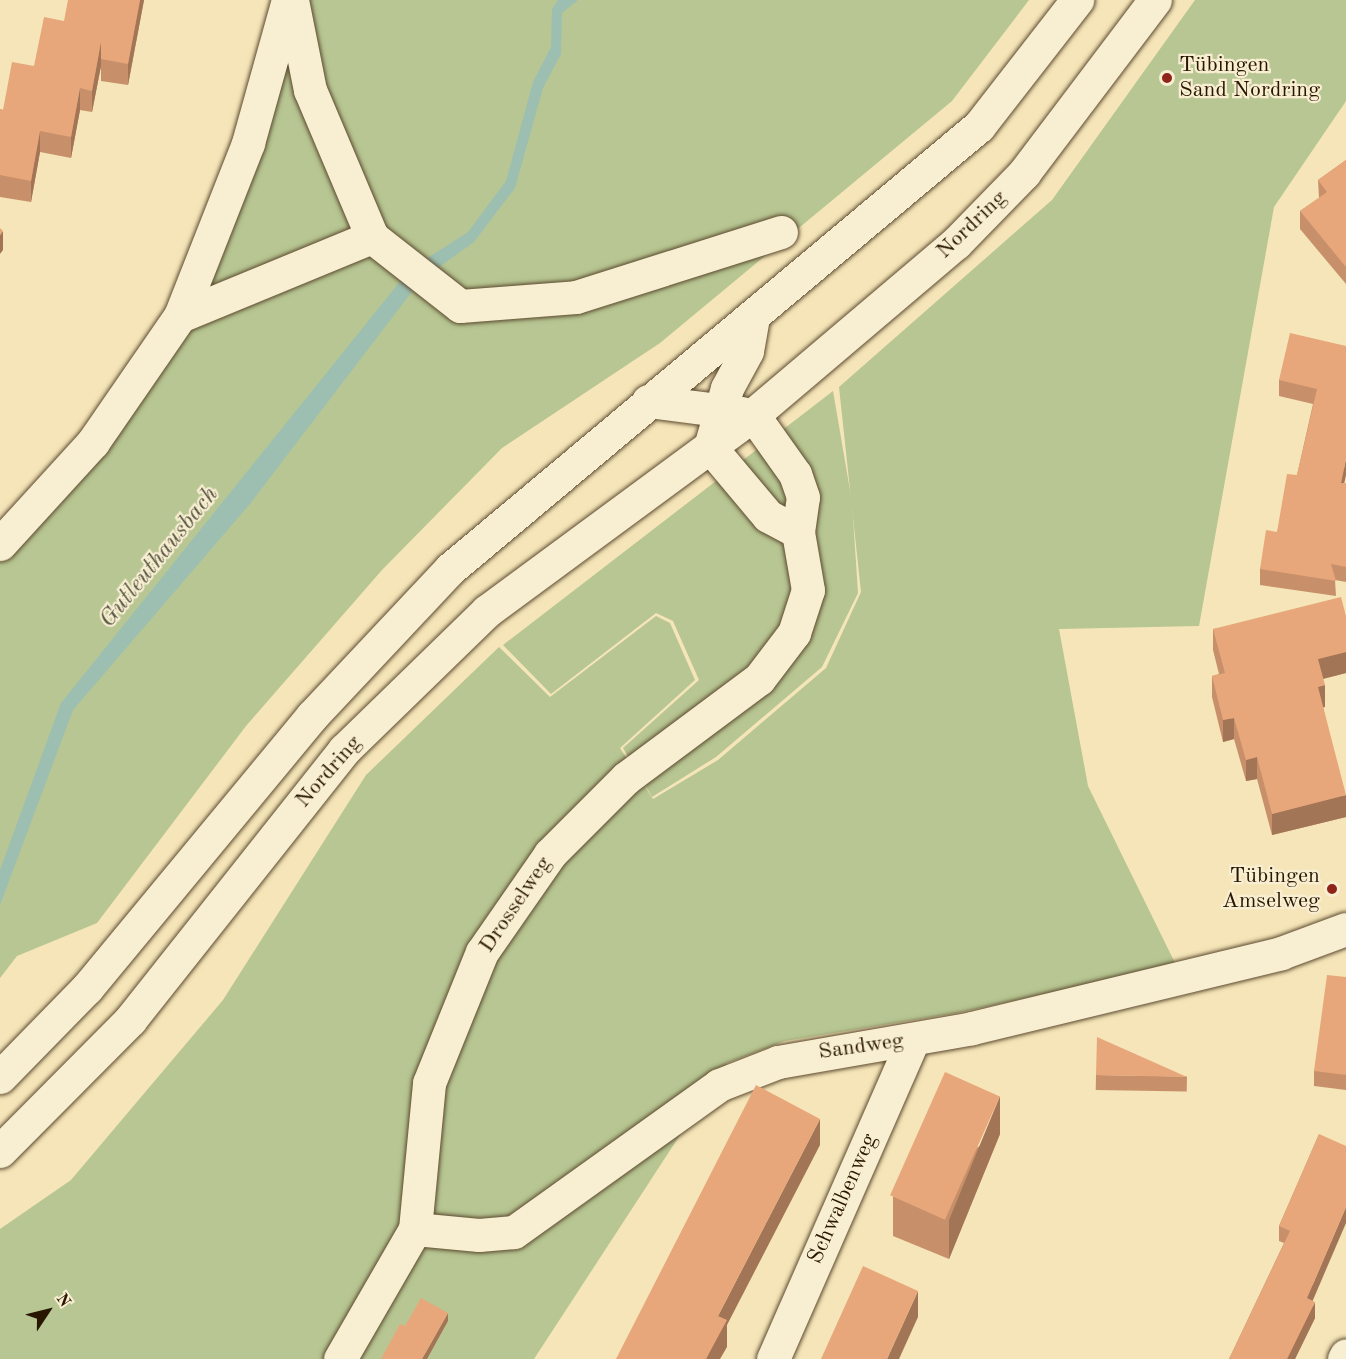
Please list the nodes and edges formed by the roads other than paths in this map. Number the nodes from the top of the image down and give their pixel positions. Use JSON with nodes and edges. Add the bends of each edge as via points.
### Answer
{"nodes":[{"id":1,"x":290,"y":0,"type":"edge"},
{"id":2,"x":1077,"y":0,"type":"edge"},
{"id":3,"x":1155,"y":0,"type":"edge"},
{"id":4,"x":781,"y":232,"type":"dead end"},
{"id":5,"x":372,"y":237,"type":"junction"},
{"id":6,"x":180,"y":316,"type":"junction"},
{"id":7,"x":753,"y":316,"type":"junction"},
{"id":8,"x":648,"y":401,"type":"junction"},
{"id":9,"x":720,"y":409,"type":"junction"},
{"id":10,"x":753,"y":415,"type":"junction"},
{"id":11,"x":710,"y":447,"type":"junction"},
{"id":12,"x":798,"y":532,"type":"junction"},
{"id":13,"x":0,"y":544,"type":"edge"},
{"id":14,"x":1346,"y":929,"type":"edge"},
{"id":15,"x":913,"y":1040,"type":"junction"},
{"id":16,"x":0,"y":1077,"type":"edge"},
{"id":17,"x":0,"y":1151,"type":"edge"},
{"id":18,"x":415,"y":1229,"type":"junction"},
{"id":19,"x":340,"y":1359,"type":"edge"},
{"id":20,"x":773,"y":1359,"type":"edge"}],
"edges":[{"from":1,"to":5,"type":"street","via":[[310,90]]},
{"from":1,"to":6,"type":"street","via":[[248,143]]},
{"from":2,"to":7,"type":"street","via":[[979,126]]},
{"from":3,"to":10,"type":"street","name":"Nordring","via":[[1024,173],[956,243]]},
{"from":4,"to":5,"type":"street","via":[[576,297],[460,306]]},
{"from":5,"to":6,"type":"street"},
{"from":6,"to":13,"type":"street","via":[[93,442]]},
{"from":7,"to":8,"type":"street"},
{"from":7,"to":9,"type":"street","via":[[747,351]]},
{"from":8,"to":9,"type":"street"},
{"from":8,"to":16,"type":"street","via":[[450,569],[312,716],[87,988]]},
{"from":9,"to":10,"type":"street"},
{"from":9,"to":11,"type":"street"},
{"from":10,"to":11,"type":"street","name":"Nordring"},
{"from":10,"to":12,"type":"street","name":"Drosselweg","via":[[795,474],[803,497]]},
{"from":11,"to":12,"type":"street","via":[[768,516]]},
{"from":11,"to":17,"type":"street","name":"Nordring","via":[[487,611],[344,750],[130,1020]]},
{"from":12,"to":18,"type":"street","name":"Drosselweg","via":[[808,590],[794,633],[759,679],[626,778],[550,854],[482,951],[429,1083]]},
{"from":14,"to":15,"type":"street","name":"Sandweg","via":[[1281,953]]},
{"from":15,"to":18,"type":"street","name":"Sandweg","via":[[810,1054],[720,1085],[514,1232],[479,1235]]},
{"from":15,"to":20,"type":"street","name":"Schwalbenweg"},
{"from":18,"to":19,"type":"street","name":"Drosselweg"}]}
